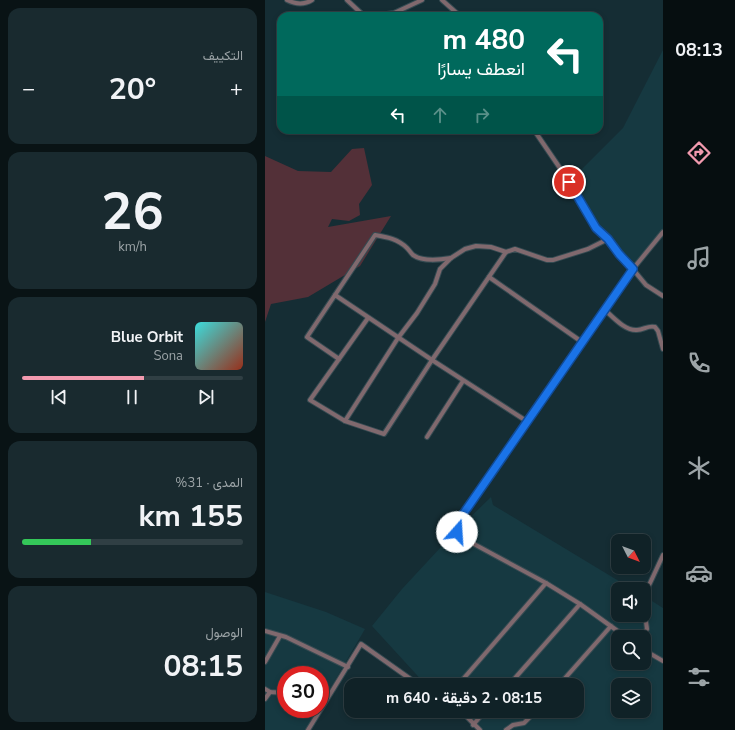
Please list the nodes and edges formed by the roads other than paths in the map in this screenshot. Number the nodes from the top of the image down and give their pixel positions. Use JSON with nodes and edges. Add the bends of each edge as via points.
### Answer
{"nodes":[{"id":1,"x":287,"y":0,"type":"edge"},
{"id":2,"x":312,"y":0,"type":"edge"},
{"id":3,"x":347,"y":0,"type":"edge"},
{"id":4,"x":422,"y":0,"type":"edge"},
{"id":5,"x":442,"y":0,"type":"edge"},
{"id":6,"x":360,"y":12,"type":"edge"},
{"id":7,"x":396,"y":12,"type":"edge"},
{"id":8,"x":456,"y":12,"type":"edge"},
{"id":9,"x":538,"y":134,"type":"edge"},
{"id":10,"x":663,"y":232,"type":"edge"},
{"id":11,"x":608,"y":239,"type":"junction"},
{"id":12,"x":506,"y":252,"type":"junction"},
{"id":13,"x":451,"y":258,"type":"junction"},
{"id":14,"x":633,"y":269,"type":"junction"},
{"id":15,"x":489,"y":277,"type":"junction"},
{"id":16,"x":335,"y":296,"type":"junction"},
{"id":17,"x":663,"y":296,"type":"edge"},
{"id":18,"x":605,"y":310,"type":"junction"},
{"id":19,"x":368,"y":318,"type":"junction"},
{"id":20,"x":398,"y":338,"type":"junction"},
{"id":21,"x":583,"y":342,"type":"junction"},
{"id":22,"x":663,"y":349,"type":"edge"},
{"id":23,"x":339,"y":359,"type":"junction"},
{"id":24,"x":432,"y":360,"type":"junction"},
{"id":25,"x":463,"y":381,"type":"junction"},
{"id":26,"x":345,"y":422,"type":"junction"},
{"id":27,"x":528,"y":422,"type":"junction"},
{"id":28,"x":427,"y":438,"type":"dead end"},
{"id":29,"x":663,"y":555,"type":"edge"},
{"id":30,"x":650,"y":582,"type":"edge"},
{"id":31,"x":546,"y":583,"type":"junction"},
{"id":32,"x":580,"y":604,"type":"junction"},
{"id":33,"x":611,"y":626,"type":"junction"},
{"id":34,"x":616,"y":630,"type":"edge"},
{"id":35,"x":265,"y":631,"type":"edge"},
{"id":36,"x":280,"y":636,"type":"junction"},
{"id":37,"x":651,"y":654,"type":"edge"},
{"id":38,"x":663,"y":661,"type":"edge"},
{"id":39,"x":265,"y":662,"type":"edge"},
{"id":40,"x":348,"y":667,"type":"junction"},
{"id":41,"x":409,"y":678,"type":"edge"},
{"id":42,"x":464,"y":678,"type":"edge"},
{"id":43,"x":515,"y":678,"type":"edge"},
{"id":44,"x":565,"y":678,"type":"edge"},
{"id":45,"x":265,"y":689,"type":"edge"},
{"id":46,"x":270,"y":692,"type":"junction"},
{"id":47,"x":277,"y":692,"type":"edge"},
{"id":48,"x":329,"y":697,"type":"edge"},
{"id":49,"x":265,"y":699,"type":"edge"},
{"id":50,"x":315,"y":718,"type":"edge"},
{"id":51,"x":467,"y":718,"type":"edge"},
{"id":52,"x":479,"y":718,"type":"edge"},
{"id":53,"x":529,"y":718,"type":"edge"},
{"id":54,"x":473,"y":725,"type":"junction"},
{"id":55,"x":308,"y":730,"type":"edge"},
{"id":56,"x":480,"y":730,"type":"edge"},
{"id":57,"x":506,"y":730,"type":"edge"}],
"edges":[{"from":1,"to":2,"type":"street","via":[[295,3]]},
{"from":3,"to":6,"type":"street"},
{"from":4,"to":7,"type":"street"},
{"from":5,"to":8,"type":"street"},
{"from":9,"to":11,"type":"street","via":[[596,228]]},
{"from":10,"to":14,"type":"street"},
{"from":11,"to":12,"type":"street","via":[[593,247],[553,260],[515,249]]},
{"from":11,"to":14,"type":"street"},
{"from":12,"to":13,"type":"street","via":[[476,246],[465,249]]},
{"from":12,"to":15,"type":"street"},
{"from":13,"to":16,"type":"street","via":[[421,258],[413,255],[398,241],[375,234]]},
{"from":13,"to":20,"type":"street","via":[[440,269],[435,284]]},
{"from":14,"to":17,"type":"street","via":[[646,285]]},
{"from":14,"to":18,"type":"street"},
{"from":15,"to":21,"type":"street"},
{"from":15,"to":24,"type":"street"},
{"from":16,"to":19,"type":"street"},
{"from":16,"to":23,"type":"street","via":[[307,337]]},
{"from":18,"to":21,"type":"street"},
{"from":18,"to":22,"type":"street","via":[[629,329],[655,327]]},
{"from":19,"to":20,"type":"street"},
{"from":19,"to":23,"type":"street"},
{"from":20,"to":24,"type":"street"},
{"from":20,"to":26,"type":"street"},
{"from":21,"to":27,"type":"street"},
{"from":23,"to":26,"type":"street","via":[[310,400]]},
{"from":24,"to":25,"type":"street"},
{"from":24,"to":26,"type":"street","via":[[384,434]]},
{"from":25,"to":27,"type":"street"},
{"from":25,"to":28,"type":"street"},
{"from":27,"to":31,"type":"street","via":[[459,520],[457,529],[463,538]]},
{"from":29,"to":30,"type":"street"},
{"from":31,"to":32,"type":"street"},
{"from":31,"to":42,"type":"street"},
{"from":32,"to":33,"type":"street"},
{"from":32,"to":43,"type":"street"},
{"from":33,"to":34,"type":"street"},
{"from":33,"to":44,"type":"street"},
{"from":35,"to":36,"type":"street"},
{"from":36,"to":39,"type":"street"},
{"from":36,"to":40,"type":"street"},
{"from":37,"to":38,"type":"street"},
{"from":40,"to":41,"type":"street","via":[[361,644]]},
{"from":40,"to":48,"type":"street"},
{"from":45,"to":46,"type":"street"},
{"from":46,"to":47,"type":"street"},
{"from":46,"to":49,"type":"street"},
{"from":50,"to":55,"type":"street"},
{"from":51,"to":54,"type":"street"},
{"from":52,"to":54,"type":"street"},
{"from":53,"to":57,"type":"street","via":[[524,723],[513,725]]},
{"from":54,"to":56,"type":"street"}]}
